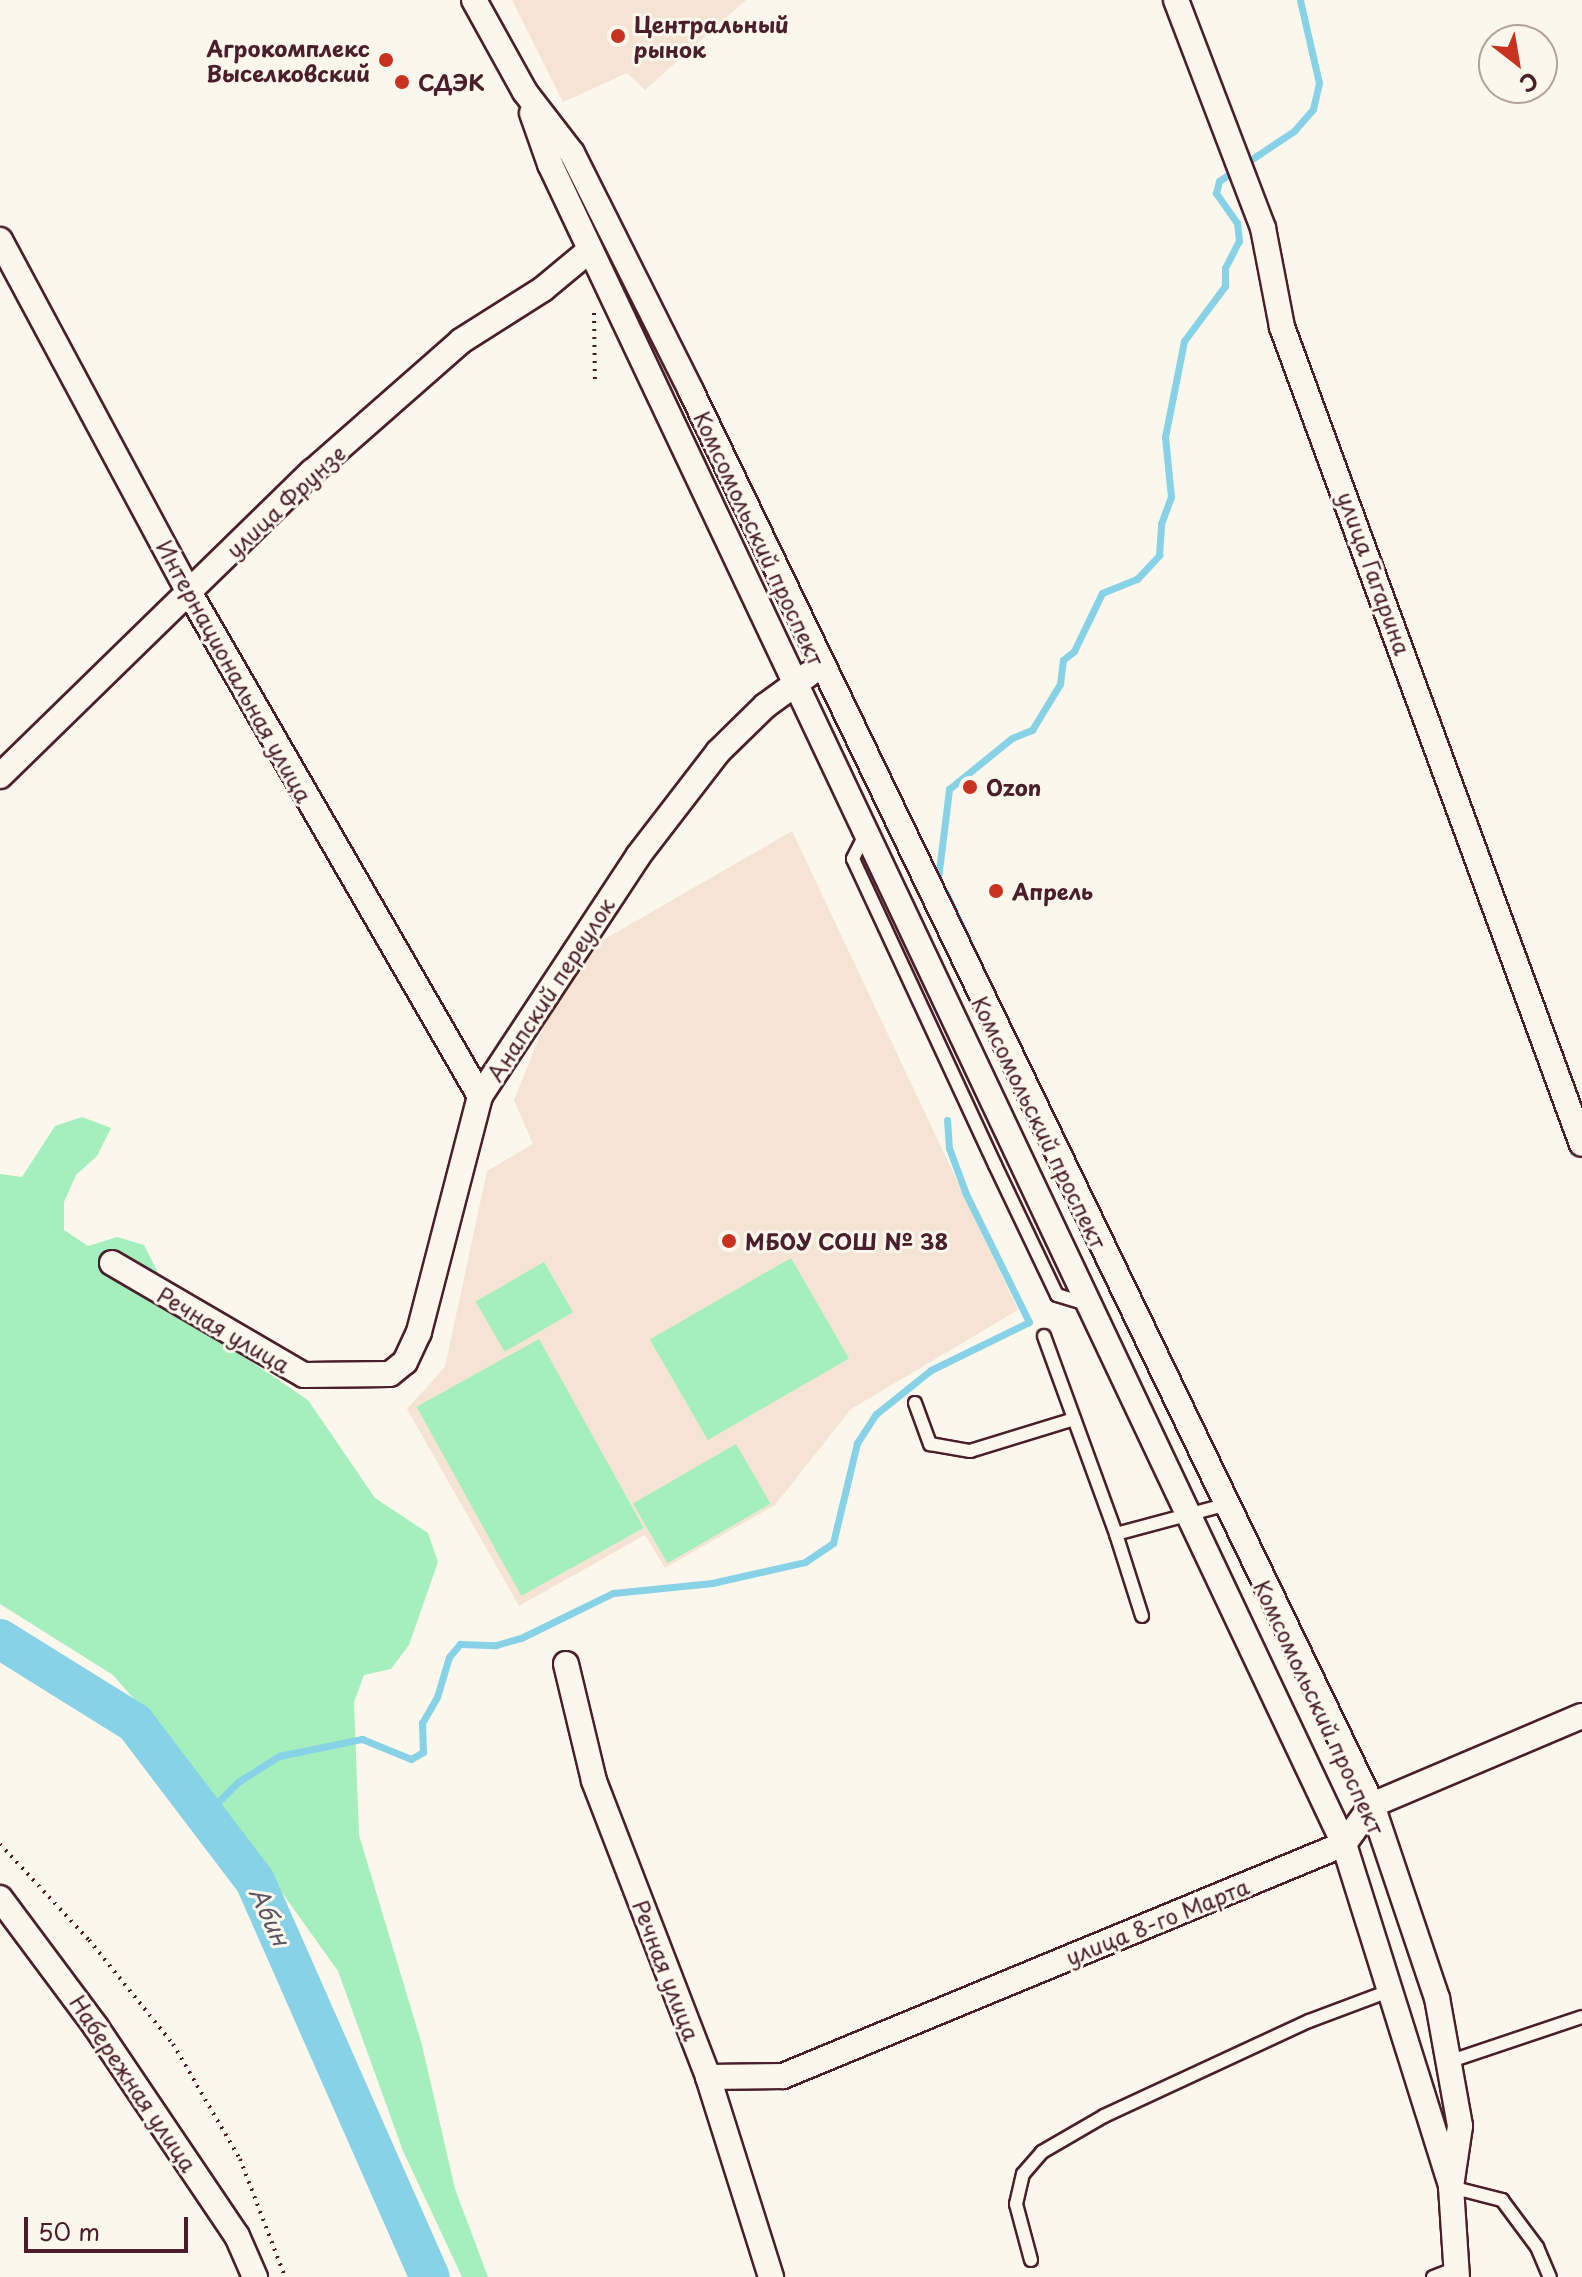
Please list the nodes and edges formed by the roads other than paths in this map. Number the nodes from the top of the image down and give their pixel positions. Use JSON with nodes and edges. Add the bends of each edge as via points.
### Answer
{"nodes":[{"id":1,"x":474,"y":0,"type":"edge"},
{"id":2,"x":1176,"y":0,"type":"edge"},
{"id":3,"x":525,"y":92,"type":"junction"},
{"id":4,"x":0,"y":240,"type":"edge"},
{"id":5,"x":590,"y":250,"type":"junction"},
{"id":6,"x":189,"y":592,"type":"junction"},
{"id":7,"x":821,"y":668,"type":"junction"},
{"id":8,"x":797,"y":681,"type":"junction"},
{"id":9,"x":0,"y":776,"type":"edge"},
{"id":10,"x":480,"y":1096,"type":"junction"},
{"id":11,"x":1582,"y":1144,"type":"edge"},
{"id":12,"x":112,"y":1263,"type":"dead end"},
{"id":13,"x":1044,"y":1336,"type":"dead end"},
{"id":14,"x":390,"y":1374,"type":"joint"},
{"id":15,"x":915,"y":1403,"type":"dead end"},
{"id":16,"x":1074,"y":1419,"type":"junction"},
{"id":17,"x":1224,"y":1505,"type":"junction"},
{"id":18,"x":1189,"y":1514,"type":"junction"},
{"id":19,"x":1116,"y":1534,"type":"junction"},
{"id":20,"x":1142,"y":1616,"type":"dead end"},
{"id":21,"x":566,"y":1664,"type":"dead end"},
{"id":22,"x":1582,"y":1716,"type":"edge"},
{"id":23,"x":1372,"y":1805,"type":"junction"},
{"id":24,"x":1344,"y":1844,"type":"junction"},
{"id":25,"x":0,"y":1898,"type":"edge"},
{"id":26,"x":1392,"y":1990,"type":"junction"},
{"id":27,"x":1582,"y":2017,"type":"edge"},
{"id":28,"x":1448,"y":2062,"type":"junction"},
{"id":29,"x":708,"y":2077,"type":"junction"},
{"id":30,"x":1451,"y":2187,"type":"junction"},
{"id":31,"x":1031,"y":2260,"type":"dead end"},
{"id":32,"x":1449,"y":2274,"type":"edge"},
{"id":33,"x":255,"y":2277,"type":"edge"},
{"id":34,"x":771,"y":2277,"type":"edge"},
{"id":35,"x":1550,"y":2277,"type":"edge"}],
"edges":[{"from":1,"to":3,"type":"street","name":"Комсомольский проспект"},
{"from":2,"to":11,"type":"street","name":"улица Гагарина","via":[[1263,228],[1282,327]]},
{"from":3,"to":5,"type":"street","name":"Комсомольский проспект","via":[[550,164]]},
{"from":3,"to":7,"type":"street","name":"Комсомольский проспект","via":[[572,153]]},
{"from":4,"to":6,"type":"street","name":"Интернациональная улица"},
{"from":5,"to":6,"type":"street","name":"улица Фрунзе","via":[[543,289],[461,341],[312,472]]},
{"from":5,"to":8,"type":"street","name":"Комсомольский проспект"},
{"from":6,"to":9,"type":"street","name":"улица Фрунзе"},
{"from":6,"to":10,"type":"street","name":"Интернациональная улица"},
{"from":7,"to":8,"type":"street","name":"Анапский переулок"},
{"from":7,"to":17,"type":"street","name":"Комсомольский проспект"},
{"from":8,"to":10,"type":"street","name":"Анапский переулок","via":[[718,752],[630,868]]},
{"from":8,"to":18,"type":"street","name":"Комсомольский проспект"},
{"from":10,"to":14,"type":"street","name":"Анапский переулок","via":[[419,1332],[405,1362]]},
{"from":12,"to":14,"type":"street","name":"Речная улица","via":[[304,1375]]},
{"from":13,"to":16,"type":"lane"},
{"from":15,"to":16,"type":"lane","via":[[930,1444],[970,1451]]},
{"from":16,"to":19,"type":"lane"},
{"from":17,"to":18,"type":"lane"},
{"from":17,"to":23,"type":"street","name":"Комсомольский проспект"},
{"from":18,"to":19,"type":"lane"},
{"from":18,"to":24,"type":"street","name":"Комсомольский проспект"},
{"from":19,"to":20,"type":"lane"},
{"from":21,"to":29,"type":"street","name":"Речная улица","via":[[594,1781]]},
{"from":22,"to":23,"type":"street"},
{"from":23,"to":24,"type":"street"},
{"from":23,"to":28,"type":"street","name":"Комсомольский проспект","via":[[1437,1998]]},
{"from":24,"to":26,"type":"street","name":"Комсомольский проспект"},
{"from":24,"to":29,"type":"street","name":"улица 8-го Марта","via":[[783,2076]]},
{"from":25,"to":33,"type":"street","name":"Набережная улица","via":[[96,2027],[237,2236]]},
{"from":26,"to":30,"type":"street","name":"Комсомольский проспект","via":[[1429,2129]]},
{"from":26,"to":31,"type":"lane","via":[[1309,2021],[1118,2109],[1042,2152],[1023,2174],[1016,2204]]},
{"from":27,"to":28,"type":"lane"},
{"from":28,"to":30,"type":"street","name":"Комсомольский проспект","via":[[1460,2126]]},
{"from":29,"to":34,"type":"street","name":"Речная улица"},
{"from":30,"to":32,"type":"street","name":"Комсомольский проспект"},
{"from":30,"to":35,"type":"lane","via":[[1502,2200],[1537,2247]]}]}
